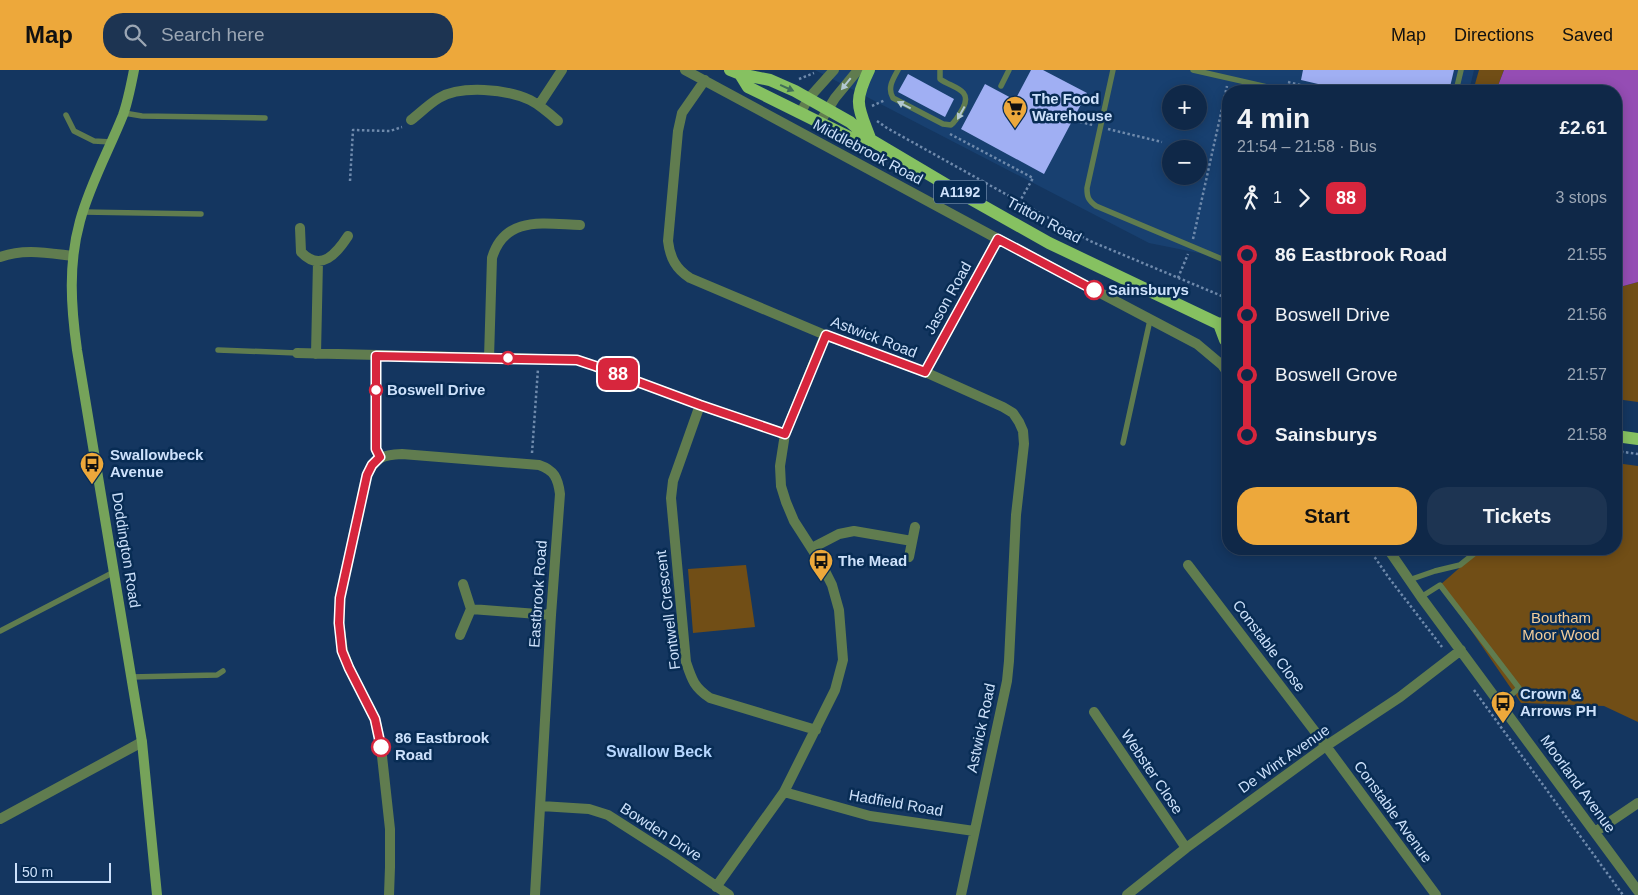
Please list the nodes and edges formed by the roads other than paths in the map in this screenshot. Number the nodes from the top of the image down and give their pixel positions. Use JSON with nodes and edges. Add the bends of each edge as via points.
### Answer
{"nodes":[{"id":1,"x":134,"y":70,"type":"edge"},
{"id":2,"x":562,"y":70,"type":"edge"},
{"id":3,"x":684,"y":70,"type":"edge"},
{"id":4,"x":834,"y":70,"type":"edge"},
{"id":5,"x":858,"y":70,"type":"edge"},
{"id":6,"x":869,"y":70,"type":"edge"},
{"id":7,"x":898,"y":70,"type":"edge"},
{"id":8,"x":940,"y":70,"type":"edge"},
{"id":9,"x":1009,"y":70,"type":"edge"},
{"id":10,"x":1113,"y":70,"type":"edge"},
{"id":11,"x":1193,"y":70,"type":"edge"},
{"id":12,"x":1461,"y":70,"type":"edge"},
{"id":13,"x":735,"y":72,"type":"edge"},
{"id":14,"x":705,"y":80,"type":"junction"},
{"id":15,"x":1259,"y":85,"type":"edge"},
{"id":16,"x":1457,"y":85,"type":"edge"},
{"id":17,"x":1001,"y":86,"type":"dead end"},
{"id":18,"x":808,"y":100,"type":"junction"},
{"id":19,"x":539,"y":105,"type":"junction"},
{"id":20,"x":827,"y":109,"type":"junction"},
{"id":21,"x":801,"y":112,"type":"junction"},
{"id":22,"x":124,"y":113,"type":"junction"},
{"id":23,"x":66,"y":115,"type":"dead end"},
{"id":24,"x":265,"y":118,"type":"dead end"},
{"id":25,"x":411,"y":120,"type":"road end"},
{"id":26,"x":558,"y":121,"type":"dead end"},
{"id":27,"x":820,"y":122,"type":"junction"},
{"id":28,"x":871,"y":140,"type":"junction"},
{"id":29,"x":111,"y":142,"type":"junction"},
{"id":30,"x":83,"y":212,"type":"junction"},
{"id":31,"x":201,"y":214,"type":"dead end"},
{"id":32,"x":580,"y":225,"type":"dead end"},
{"id":33,"x":300,"y":228,"type":"dead end"},
{"id":34,"x":348,"y":236,"type":"dead end"},
{"id":35,"x":998,"y":239,"type":"junction"},
{"id":36,"x":0,"y":256,"type":"edge"},
{"id":37,"x":73,"y":256,"type":"junction"},
{"id":38,"x":1222,"y":259,"type":"edge"},
{"id":39,"x":318,"y":261,"type":"junction"},
{"id":40,"x":1150,"y":320,"type":"junction"},
{"id":41,"x":1222,"y":322,"type":"edge"},
{"id":42,"x":826,"y":335,"type":"junction"},
{"id":43,"x":218,"y":350,"type":"dead end"},
{"id":44,"x":297,"y":353,"type":"joint"},
{"id":45,"x":316,"y":354,"type":"junction"},
{"id":46,"x":376,"y":356,"type":"junction"},
{"id":47,"x":490,"y":358,"type":"junction"},
{"id":48,"x":1222,"y":365,"type":"edge"},
{"id":49,"x":925,"y":372,"type":"junction"},
{"id":50,"x":700,"y":405,"type":"junction"},
{"id":51,"x":785,"y":434,"type":"junction"},
{"id":52,"x":1622,"y":437,"type":"edge"},
{"id":53,"x":1638,"y":439,"type":"edge"},
{"id":54,"x":1123,"y":443,"type":"dead end"},
{"id":55,"x":380,"y":457,"type":"junction"},
{"id":56,"x":915,"y":527,"type":"dead end"},
{"id":57,"x":912,"y":541,"type":"junction"},
{"id":58,"x":812,"y":548,"type":"junction"},
{"id":59,"x":1392,"y":555,"type":"edge"},
{"id":60,"x":1472,"y":555,"type":"edge"},
{"id":61,"x":910,"y":557,"type":"dead end"},
{"id":62,"x":1188,"y":565,"type":"dead end"},
{"id":63,"x":114,"y":572,"type":"junction"},
{"id":64,"x":1409,"y":580,"type":"junction"},
{"id":65,"x":463,"y":584,"type":"dead end"},
{"id":66,"x":1421,"y":596,"type":"junction"},
{"id":67,"x":471,"y":609,"type":"junction"},
{"id":68,"x":551,"y":615,"type":"junction"},
{"id":69,"x":0,"y":631,"type":"edge"},
{"id":70,"x":460,"y":635,"type":"dead end"},
{"id":71,"x":1461,"y":650,"type":"junction"},
{"id":72,"x":223,"y":671,"type":"dead end"},
{"id":73,"x":131,"y":677,"type":"junction"},
{"id":74,"x":1501,"y":704,"type":"junction"},
{"id":75,"x":1094,"y":712,"type":"dead end"},
{"id":76,"x":816,"y":730,"type":"junction"},
{"id":77,"x":142,"y":742,"type":"junction"},
{"id":78,"x":1326,"y":746,"type":"junction"},
{"id":79,"x":784,"y":792,"type":"junction"},
{"id":80,"x":1638,"y":803,"type":"edge"},
{"id":81,"x":541,"y":806,"type":"junction"},
{"id":82,"x":0,"y":819,"type":"edge"},
{"id":83,"x":974,"y":831,"type":"junction"},
{"id":84,"x":1595,"y":832,"type":"junction"},
{"id":85,"x":1186,"y":848,"type":"junction"},
{"id":86,"x":716,"y":887,"type":"junction"},
{"id":87,"x":1638,"y":891,"type":"edge"},
{"id":88,"x":157,"y":895,"type":"edge"},
{"id":89,"x":389,"y":895,"type":"edge"},
{"id":90,"x":535,"y":895,"type":"edge"},
{"id":91,"x":729,"y":895,"type":"edge"},
{"id":92,"x":961,"y":895,"type":"edge"},
{"id":93,"x":1127,"y":895,"type":"edge"},
{"id":94,"x":1436,"y":895,"type":"edge"}],
"edges":[{"from":1,"to":22,"type":"main road","name":"Doddington Road"},
{"from":2,"to":19,"type":"street"},
{"from":3,"to":14,"type":"street","name":"Middlebrook Road"},
{"from":4,"to":18,"type":"street"},
{"from":5,"to":20,"type":"street","one_way":true},
{"from":6,"to":28,"type":"main road","via":[[858,98],[858,107]]},
{"from":8,"to":7,"type":"lane","one_way":true,"via":[[940,79],[963,91],[966,97],[963,109],[951,125],[893,98],[891,83]]},
{"from":9,"to":17,"type":"lane"},
{"from":10,"to":38,"type":"lane","via":[[1087,188],[1089,201]]},
{"from":11,"to":15,"type":"lane"},
{"from":12,"to":16,"type":"lane"},
{"from":13,"to":18,"type":"main road","one_way":true,"via":[[770,80]]},
{"from":13,"to":21,"type":"main road","name":"Tritton Road","number":"A1192","via":[[748,86]]},
{"from":14,"to":35,"type":"street","name":"Middlebrook Road"},
{"from":14,"to":42,"type":"street","name":"Astwick Road","via":[[682,114],[678,131],[668,241],[674,264],[690,278]]},
{"from":18,"to":20,"type":"main road"},
{"from":18,"to":21,"type":"street"},
{"from":19,"to":25,"type":"street","via":[[515,94],[473,90],[439,98]]},
{"from":19,"to":26,"type":"street"},
{"from":20,"to":27,"type":"street"},
{"from":20,"to":28,"type":"main road","via":[[850,122]]},
{"from":21,"to":27,"type":"main road","name":"Tritton Road","number":"A1192"},
{"from":22,"to":24,"type":"lane"},
{"from":22,"to":29,"type":"main road","name":"Doddington Road"},
{"from":23,"to":29,"type":"lane","via":[[74,131],[94,141]]},
{"from":27,"to":28,"type":"main road","name":"Tritton Road","number":"A1192","via":[[857,141]]},
{"from":28,"to":41,"type":"main road","name":"Tritton Road","number":"A1192","via":[[1049,243]]},
{"from":29,"to":30,"type":"main road","name":"Doddington Road"},
{"from":30,"to":31,"type":"lane"},
{"from":30,"to":37,"type":"main road","name":"Doddington Road"},
{"from":32,"to":47,"type":"street","via":[[528,224],[512,230],[495,249],[492,258]]},
{"from":33,"to":39,"type":"street","via":[[301,252]]},
{"from":34,"to":39,"type":"street","via":[[335,253],[324,261]]},
{"from":35,"to":40,"type":"street","name":"Middlebrook Road"},
{"from":35,"to":49,"type":"street","name":"Jason Road"},
{"from":36,"to":37,"type":"street","via":[[26,251]]},
{"from":37,"to":63,"type":"main road","name":"Doddington Road","via":[[72,318]]},
{"from":39,"to":45,"type":"street"},
{"from":40,"to":48,"type":"street","name":"Middlebrook Road","via":[[1197,344]]},
{"from":40,"to":54,"type":"lane"},
{"from":42,"to":49,"type":"street","name":"Astwick Road"},
{"from":42,"to":51,"type":"street"},
{"from":43,"to":44,"type":"lane"},
{"from":44,"to":45,"type":"street"},
{"from":45,"to":46,"type":"street"},
{"from":46,"to":47,"type":"street"},
{"from":46,"to":55,"type":"street","via":[[376,449]]},
{"from":47,"to":50,"type":"street","via":[[577,360]]},
{"from":49,"to":83,"type":"street","name":"Astwick Road","via":[[1003,407],[1012,413],[1023,431],[1007,681]]},
{"from":50,"to":51,"type":"street"},
{"from":50,"to":76,"type":"street","name":"Fontwell Crescent","via":[[673,481],[671,498],[686,662],[691,678],[710,698]]},
{"from":51,"to":58,"type":"street","via":[[780,466],[781,486],[794,521]]},
{"from":52,"to":53,"type":"main road"},
{"from":55,"to":68,"type":"street","name":"Eastbrook Road","via":[[402,454],[532,464],[549,469],[555,475],[559,488]]},
{"from":55,"to":89,"type":"street","via":[[367,475],[340,598],[339,623],[342,651],[375,719],[381,747],[390,830]]},
{"from":56,"to":57,"type":"street"},
{"from":57,"to":58,"type":"street","via":[[854,532],[839,534]]},
{"from":57,"to":61,"type":"street"},
{"from":58,"to":76,"type":"street","via":[[832,586],[839,610],[842,660],[835,690]]},
{"from":59,"to":64,"type":"street","name":"Moorland Avenue"},
{"from":60,"to":64,"type":"lane","via":[[1460,565]]},
{"from":62,"to":78,"type":"street","name":"Constable Close"},
{"from":63,"to":69,"type":"lane"},
{"from":63,"to":73,"type":"main road","name":"Doddington Road"},
{"from":64,"to":66,"type":"street","name":"Moorland Avenue"},
{"from":65,"to":67,"type":"street"},
{"from":66,"to":71,"type":"street","name":"Moorland Avenue"},
{"from":66,"to":74,"type":"lane","via":[[1440,585],[1519,688]]},
{"from":67,"to":68,"type":"street"},
{"from":67,"to":70,"type":"street"},
{"from":68,"to":81,"type":"street","name":"Eastbrook Road"},
{"from":71,"to":74,"type":"street","name":"Moorland Avenue"},
{"from":71,"to":78,"type":"street","name":"De Wint Avenue","via":[[1400,697]]},
{"from":72,"to":73,"type":"lane","via":[[217,675]]},
{"from":73,"to":77,"type":"main road","name":"Doddington Road"},
{"from":74,"to":84,"type":"street","name":"Moorland Avenue"},
{"from":75,"to":85,"type":"street","name":"Webster Close"},
{"from":76,"to":79,"type":"street"},
{"from":77,"to":82,"type":"street"},
{"from":77,"to":88,"type":"main road","name":"Doddington Road"},
{"from":78,"to":85,"type":"street","name":"De Wint Avenue"},
{"from":78,"to":94,"type":"street","name":"Constable Avenue"},
{"from":79,"to":83,"type":"street","name":"Hadfield Road","via":[[870,816]]},
{"from":79,"to":86,"type":"street"},
{"from":80,"to":84,"type":"street"},
{"from":81,"to":86,"type":"street","name":"Bowden Drive","via":[[589,809],[608,815]]},
{"from":81,"to":90,"type":"street","name":"Eastbrook Road"},
{"from":83,"to":92,"type":"street","name":"Astwick Road"},
{"from":84,"to":87,"type":"street","name":"Moorland Avenue"},
{"from":85,"to":93,"type":"street","name":"De Wint Avenue"},
{"from":86,"to":91,"type":"street","name":"Bowden Drive"}]}
